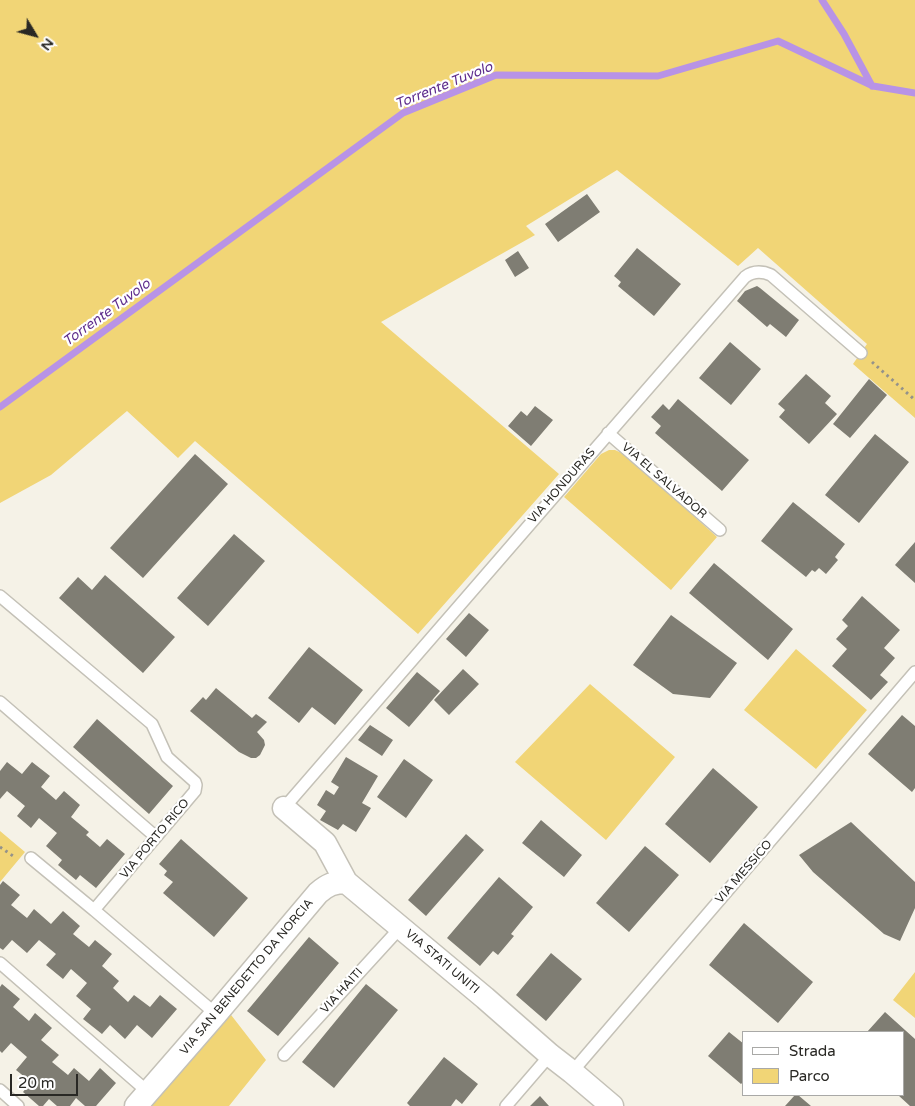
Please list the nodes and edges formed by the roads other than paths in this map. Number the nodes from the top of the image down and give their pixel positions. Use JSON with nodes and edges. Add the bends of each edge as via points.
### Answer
{"nodes":[{"id":1,"x":861,"y":353,"type":"road end"},
{"id":2,"x":608,"y":433,"type":"junction"},
{"id":3,"x":720,"y":530,"type":"dead end"},
{"id":4,"x":0,"y":596,"type":"edge"},
{"id":5,"x":915,"y":672,"type":"edge"},
{"id":6,"x":0,"y":702,"type":"edge"},
{"id":7,"x":284,"y":808,"type":"joint"},
{"id":8,"x":156,"y":837,"type":"junction"},
{"id":9,"x":326,"y":843,"type":"junction"},
{"id":10,"x":25,"y":859,"type":"road end"},
{"id":11,"x":346,"y":882,"type":"junction"},
{"id":12,"x":318,"y":893,"type":"junction"},
{"id":13,"x":94,"y":910,"type":"junction"},
{"id":14,"x":400,"y":928,"type":"junction"},
{"id":15,"x":0,"y":963,"type":"edge"},
{"id":16,"x":216,"y":1014,"type":"junction"},
{"id":17,"x":284,"y":1055,"type":"dead end"},
{"id":18,"x":550,"y":1055,"type":"junction"},
{"id":19,"x":572,"y":1072,"type":"junction"},
{"id":20,"x":0,"y":1090,"type":"edge"},
{"id":21,"x":142,"y":1099,"type":"edge"},
{"id":22,"x":18,"y":1106,"type":"edge"},
{"id":23,"x":506,"y":1106,"type":"edge"},
{"id":24,"x":612,"y":1106,"type":"edge"}],
"edges":[{"from":1,"to":2,"type":"lane","name":"VIA HONDURAS","via":[[771,275],[761,272],[750,274]]},
{"from":2,"to":3,"type":"lane","name":"VIA EL SALVADOR"},
{"from":2,"to":7,"type":"lane","name":"VIA HONDURAS"},
{"from":4,"to":8,"type":"lane","name":"VIA PORTO RICO","via":[[152,724],[167,757],[195,782],[195,791]]},
{"from":5,"to":19,"type":"lane","name":"VIA MESSICO"},
{"from":6,"to":8,"type":"lane"},
{"from":7,"to":9,"type":"street","name":"VIA STATI UNITI"},
{"from":8,"to":13,"type":"lane","name":"VIA PORTO RICO"},
{"from":9,"to":11,"type":"street","name":"VIA STATI UNITI"},
{"from":9,"to":12,"type":"street","via":[[325,872]]},
{"from":10,"to":13,"type":"lane"},
{"from":11,"to":12,"type":"street","via":[[333,883]]},
{"from":11,"to":14,"type":"street","name":"VIA STATI UNITI"},
{"from":12,"to":16,"type":"street","name":"VIA SAN BENEDETTO DA NORCIA"},
{"from":13,"to":16,"type":"lane"},
{"from":14,"to":17,"type":"lane","name":"VIA HAITI"},
{"from":14,"to":18,"type":"street","name":"VIA STATI UNITI"},
{"from":15,"to":21,"type":"lane"},
{"from":16,"to":21,"type":"street","name":"VIA SAN BENEDETTO DA NORCIA"},
{"from":18,"to":19,"type":"street","name":"VIA STATI UNITI"},
{"from":18,"to":23,"type":"lane"},
{"from":19,"to":24,"type":"street","name":"VIA STATI UNITI"},
{"from":20,"to":22,"type":"lane"}]}
